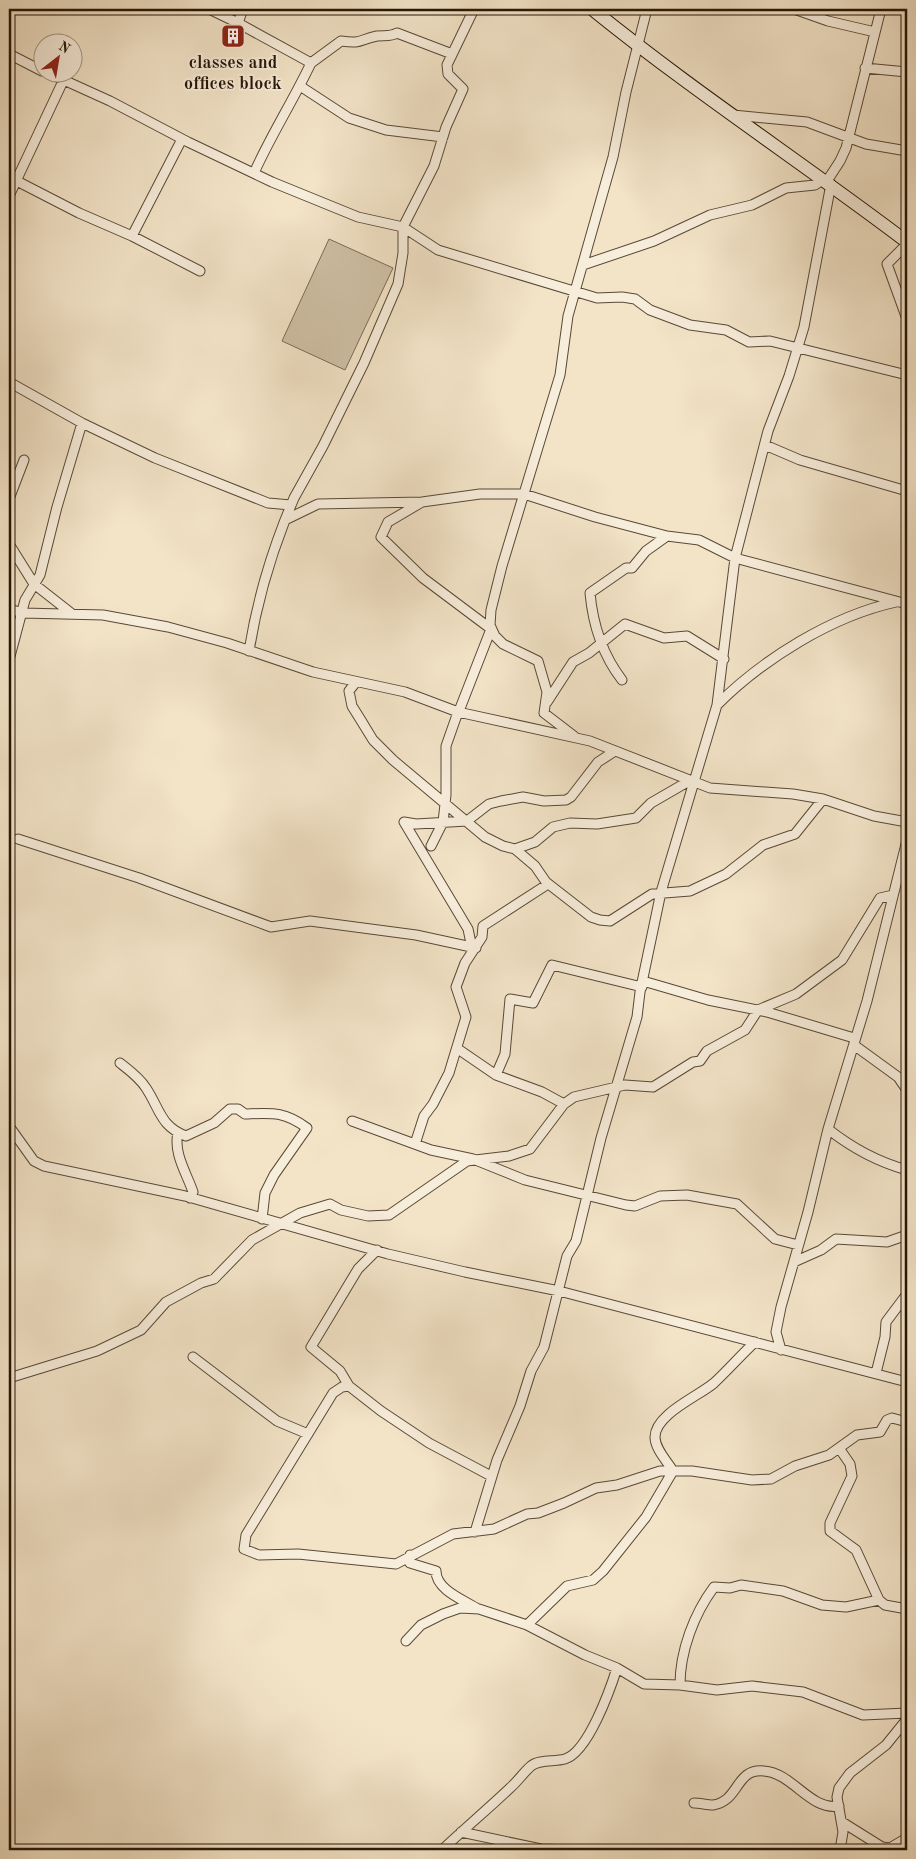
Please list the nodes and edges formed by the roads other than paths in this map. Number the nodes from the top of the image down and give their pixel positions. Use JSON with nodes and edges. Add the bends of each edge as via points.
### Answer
{"nodes":[{"id":1,"x":209,"y":9,"type":"edge"},
{"id":2,"x":243,"y":9,"type":"edge"},
{"id":3,"x":474,"y":9,"type":"edge"},
{"id":4,"x":592,"y":9,"type":"edge"},
{"id":5,"x":647,"y":9,"type":"edge"},
{"id":6,"x":794,"y":9,"type":"edge"},
{"id":7,"x":881,"y":9,"type":"edge"},
{"id":8,"x":238,"y":23,"type":"junction"},
{"id":9,"x":875,"y":32,"type":"junction"},
{"id":10,"x":639,"y":45,"type":"junction"},
{"id":11,"x":9,"y":54,"type":"edge"},
{"id":12,"x":452,"y":54,"type":"junction"},
{"id":13,"x":310,"y":63,"type":"junction"},
{"id":14,"x":32,"y":66,"type":"edge"},
{"id":15,"x":865,"y":68,"type":"junction"},
{"id":16,"x":907,"y":72,"type":"edge"},
{"id":17,"x":62,"y":82,"type":"edge"},
{"id":18,"x":70,"y":82,"type":"edge"},
{"id":19,"x":300,"y":86,"type":"junction"},
{"id":20,"x":732,"y":115,"type":"junction"},
{"id":21,"x":443,"y":137,"type":"junction"},
{"id":22,"x":848,"y":138,"type":"junction"},
{"id":23,"x":182,"y":139,"type":"junction"},
{"id":24,"x":907,"y":151,"type":"edge"},
{"id":25,"x":254,"y":173,"type":"junction"},
{"id":26,"x":12,"y":178,"type":"edge"},
{"id":27,"x":827,"y":182,"type":"junction"},
{"id":28,"x":9,"y":196,"type":"edge"},
{"id":29,"x":403,"y":227,"type":"junction"},
{"id":30,"x":132,"y":236,"type":"junction"},
{"id":31,"x":907,"y":243,"type":"edge"},
{"id":32,"x":583,"y":265,"type":"junction"},
{"id":33,"x":200,"y":271,"type":"dead end"},
{"id":34,"x":576,"y":291,"type":"junction"},
{"id":35,"x":907,"y":319,"type":"edge"},
{"id":36,"x":798,"y":349,"type":"junction"},
{"id":37,"x":907,"y":375,"type":"edge"},
{"id":38,"x":9,"y":382,"type":"edge"},
{"id":39,"x":82,"y":423,"type":"junction"},
{"id":40,"x":765,"y":445,"type":"junction"},
{"id":41,"x":24,"y":460,"type":"dead end"},
{"id":42,"x":907,"y":491,"type":"edge"},
{"id":43,"x":524,"y":494,"type":"junction"},
{"id":44,"x":9,"y":499,"type":"edge"},
{"id":45,"x":422,"y":502,"type":"junction"},
{"id":46,"x":291,"y":505,"type":"junction"},
{"id":47,"x":285,"y":520,"type":"junction"},
{"id":48,"x":667,"y":536,"type":"junction"},
{"id":49,"x":9,"y":544,"type":"edge"},
{"id":50,"x":736,"y":558,"type":"junction"},
{"id":51,"x":34,"y":584,"type":"junction"},
{"id":52,"x":903,"y":603,"type":"edge"},
{"id":53,"x":9,"y":609,"type":"edge"},
{"id":54,"x":23,"y":613,"type":"junction"},
{"id":55,"x":71,"y":613,"type":"junction"},
{"id":56,"x":491,"y":629,"type":"junction"},
{"id":57,"x":601,"y":643,"type":"junction"},
{"id":58,"x":248,"y":651,"type":"junction"},
{"id":59,"x":724,"y":659,"type":"junction"},
{"id":60,"x":9,"y":660,"type":"edge"},
{"id":61,"x":622,"y":680,"type":"dead end"},
{"id":62,"x":356,"y":682,"type":"junction"},
{"id":63,"x":716,"y":705,"type":"junction"},
{"id":64,"x":544,"y":706,"type":"junction"},
{"id":65,"x":459,"y":711,"type":"junction"},
{"id":66,"x":574,"y":736,"type":"junction"},
{"id":67,"x":615,"y":751,"type":"junction"},
{"id":68,"x":691,"y":782,"type":"junction"},
{"id":69,"x":822,"y":799,"type":"junction"},
{"id":70,"x":445,"y":802,"type":"junction"},
{"id":71,"x":467,"y":821,"type":"junction"},
{"id":72,"x":443,"y":822,"type":"junction"},
{"id":73,"x":907,"y":822,"type":"edge"},
{"id":74,"x":18,"y":838,"type":"dead end"},
{"id":75,"x":907,"y":840,"type":"edge"},
{"id":76,"x":431,"y":846,"type":"dead end"},
{"id":77,"x":515,"y":849,"type":"junction"},
{"id":78,"x":548,"y":884,"type":"junction"},
{"id":79,"x":662,"y":892,"type":"junction"},
{"id":80,"x":893,"y":895,"type":"junction"},
{"id":81,"x":474,"y":948,"type":"junction"},
{"id":82,"x":642,"y":984,"type":"junction"},
{"id":83,"x":758,"y":1010,"type":"junction"},
{"id":84,"x":854,"y":1042,"type":"junction"},
{"id":85,"x":458,"y":1049,"type":"junction"},
{"id":86,"x":120,"y":1063,"type":"dead end"},
{"id":87,"x":496,"y":1075,"type":"junction"},
{"id":88,"x":904,"y":1078,"type":"edge"},
{"id":89,"x":614,"y":1088,"type":"junction"},
{"id":90,"x":907,"y":1090,"type":"edge"},
{"id":91,"x":564,"y":1104,"type":"junction"},
{"id":92,"x":352,"y":1121,"type":"dead end"},
{"id":93,"x":9,"y":1126,"type":"edge"},
{"id":94,"x":828,"y":1129,"type":"junction"},
{"id":95,"x":178,"y":1133,"type":"junction"},
{"id":96,"x":415,"y":1144,"type":"junction"},
{"id":97,"x":473,"y":1159,"type":"junction"},
{"id":98,"x":907,"y":1170,"type":"edge"},
{"id":99,"x":586,"y":1196,"type":"junction"},
{"id":100,"x":190,"y":1198,"type":"junction"},
{"id":101,"x":262,"y":1219,"type":"junction"},
{"id":102,"x":279,"y":1225,"type":"junction"},
{"id":103,"x":907,"y":1234,"type":"edge"},
{"id":104,"x":798,"y":1245,"type":"junction"},
{"id":105,"x":377,"y":1250,"type":"junction"},
{"id":106,"x":794,"y":1262,"type":"junction"},
{"id":107,"x":559,"y":1292,"type":"junction"},
{"id":108,"x":907,"y":1294,"type":"edge"},
{"id":109,"x":755,"y":1342,"type":"junction"},
{"id":110,"x":781,"y":1350,"type":"junction"},
{"id":111,"x":193,"y":1357,"type":"dead end"},
{"id":112,"x":876,"y":1373,"type":"junction"},
{"id":113,"x":9,"y":1378,"type":"edge"},
{"id":114,"x":907,"y":1382,"type":"edge"},
{"id":115,"x":349,"y":1386,"type":"junction"},
{"id":116,"x":907,"y":1422,"type":"edge"},
{"id":117,"x":308,"y":1434,"type":"junction"},
{"id":118,"x":840,"y":1448,"type":"junction"},
{"id":119,"x":673,"y":1470,"type":"junction"},
{"id":120,"x":491,"y":1476,"type":"junction"},
{"id":121,"x":475,"y":1532,"type":"junction"},
{"id":122,"x":410,"y":1555,"type":"junction"},
{"id":123,"x":879,"y":1600,"type":"junction"},
{"id":124,"x":479,"y":1609,"type":"junction"},
{"id":125,"x":907,"y":1610,"type":"edge"},
{"id":126,"x":526,"y":1625,"type":"junction"},
{"id":127,"x":406,"y":1641,"type":"dead end"},
{"id":128,"x":617,"y":1668,"type":"junction"},
{"id":129,"x":680,"y":1685,"type":"junction"},
{"id":130,"x":907,"y":1713,"type":"edge"},
{"id":131,"x":907,"y":1719,"type":"edge"},
{"id":132,"x":694,"y":1803,"type":"dead end"},
{"id":133,"x":839,"y":1806,"type":"junction"},
{"id":134,"x":842,"y":1822,"type":"junction"},
{"id":135,"x":461,"y":1832,"type":"junction"},
{"id":136,"x":907,"y":1838,"type":"edge"},
{"id":137,"x":442,"y":1850,"type":"edge"},
{"id":138,"x":572,"y":1850,"type":"edge"},
{"id":139,"x":840,"y":1850,"type":"edge"}],
"edges":[{"from":1,"to":8,"type":"street"},
{"from":2,"to":8,"type":"street"},
{"from":3,"to":12,"type":"street"},
{"from":4,"to":10,"type":"street"},
{"from":5,"to":10,"type":"street"},
{"from":6,"to":9,"type":"street"},
{"from":7,"to":9,"type":"street"},
{"from":8,"to":13,"type":"street"},
{"from":9,"to":15,"type":"street"},
{"from":10,"to":20,"type":"street"},
{"from":10,"to":32,"type":"street"},
{"from":11,"to":14,"type":"street"},
{"from":12,"to":13,"type":"street","via":[[397,33],[377,36],[358,44],[341,41]]},
{"from":12,"to":21,"type":"street","via":[[447,65],[448,74],[463,89]]},
{"from":13,"to":19,"type":"street"},
{"from":15,"to":16,"type":"street"},
{"from":15,"to":22,"type":"street"},
{"from":17,"to":26,"type":"street"},
{"from":18,"to":23,"type":"street"},
{"from":19,"to":21,"type":"street","via":[[349,118],[386,130]]},
{"from":19,"to":25,"type":"street"},
{"from":20,"to":22,"type":"street","via":[[807,122]]},
{"from":20,"to":27,"type":"street"},
{"from":21,"to":29,"type":"street","via":[[434,166]]},
{"from":22,"to":24,"type":"street"},
{"from":22,"to":27,"type":"street","via":[[840,162]]},
{"from":23,"to":25,"type":"street"},
{"from":23,"to":30,"type":"street"},
{"from":25,"to":29,"type":"street","via":[[358,217]]},
{"from":26,"to":28,"type":"street"},
{"from":26,"to":30,"type":"street"},
{"from":27,"to":31,"type":"street"},
{"from":27,"to":32,"type":"street","via":[[786,188],[752,206],[710,215],[654,240]]},
{"from":27,"to":36,"type":"street","via":[[822,240]]},
{"from":29,"to":34,"type":"street","via":[[438,250]]},
{"from":29,"to":46,"type":"street","via":[[398,284],[364,363]]},
{"from":30,"to":33,"type":"street"},
{"from":31,"to":35,"type":"street","via":[[887,264]]},
{"from":32,"to":34,"type":"street"},
{"from":34,"to":36,"type":"street","via":[[597,298],[635,299],[650,310],[690,326],[726,330],[749,342],[770,341]]},
{"from":34,"to":43,"type":"street","via":[[568,316],[560,376]]},
{"from":36,"to":37,"type":"street"},
{"from":36,"to":40,"type":"street"},
{"from":38,"to":39,"type":"street"},
{"from":39,"to":46,"type":"street","via":[[125,445],[243,494],[268,503]]},
{"from":39,"to":51,"type":"street","via":[[45,560]]},
{"from":40,"to":42,"type":"street","via":[[800,460]]},
{"from":40,"to":50,"type":"street"},
{"from":41,"to":44,"type":"street"},
{"from":43,"to":45,"type":"street","via":[[480,494]]},
{"from":43,"to":48,"type":"street"},
{"from":43,"to":56,"type":"street","via":[[497,584]]},
{"from":45,"to":47,"type":"street","via":[[318,504]]},
{"from":45,"to":56,"type":"street","via":[[388,522],[381,537],[423,578]]},
{"from":46,"to":47,"type":"street"},
{"from":47,"to":58,"type":"street"},
{"from":48,"to":50,"type":"street","via":[[699,540]]},
{"from":48,"to":57,"type":"street","via":[[646,551],[632,568],[626,568],[590,594],[593,621]]},
{"from":49,"to":51,"type":"street"},
{"from":50,"to":52,"type":"street"},
{"from":50,"to":59,"type":"street"},
{"from":51,"to":54,"type":"street","via":[[25,600]]},
{"from":51,"to":55,"type":"street"},
{"from":52,"to":63,"type":"street","via":[[850,615],[755,672]]},
{"from":53,"to":54,"type":"street"},
{"from":54,"to":55,"type":"street"},
{"from":54,"to":60,"type":"street"},
{"from":55,"to":58,"type":"street","via":[[103,614],[168,627]]},
{"from":56,"to":64,"type":"street","via":[[504,644],[538,661],[547,692]]},
{"from":56,"to":65,"type":"street"},
{"from":57,"to":59,"type":"street","via":[[622,625],[629,624],[664,638],[687,636]]},
{"from":57,"to":61,"type":"street","via":[[610,664]]},
{"from":57,"to":64,"type":"street","via":[[573,662]]},
{"from":58,"to":62,"type":"street"},
{"from":59,"to":63,"type":"street"},
{"from":62,"to":65,"type":"street","via":[[405,692]]},
{"from":62,"to":70,"type":"street","via":[[349,691],[352,706],[373,740]]},
{"from":63,"to":68,"type":"street"},
{"from":64,"to":66,"type":"street","via":[[547,715]]},
{"from":65,"to":66,"type":"street"},
{"from":65,"to":70,"type":"street","via":[[446,746]]},
{"from":66,"to":67,"type":"street"},
{"from":67,"to":68,"type":"street"},
{"from":67,"to":71,"type":"street","via":[[598,762],[566,800],[544,801],[523,796],[489,804]]},
{"from":68,"to":69,"type":"street","via":[[710,788]]},
{"from":68,"to":77,"type":"street","via":[[650,802],[636,818],[553,827],[535,842]]},
{"from":68,"to":79,"type":"street"},
{"from":69,"to":73,"type":"street","via":[[874,816]]},
{"from":69,"to":79,"type":"street","via":[[795,834],[763,845],[726,874],[690,891]]},
{"from":70,"to":71,"type":"street"},
{"from":70,"to":72,"type":"street"},
{"from":71,"to":72,"type":"street"},
{"from":71,"to":77,"type":"street","via":[[485,837]]},
{"from":72,"to":76,"type":"street"},
{"from":72,"to":81,"type":"street","via":[[404,822],[468,929]]},
{"from":74,"to":81,"type":"street","via":[[140,878],[271,927],[310,921],[416,935]]},
{"from":75,"to":80,"type":"street"},
{"from":77,"to":78,"type":"street","via":[[535,866]]},
{"from":78,"to":79,"type":"street","via":[[591,917],[605,921],[652,894]]},
{"from":78,"to":81,"type":"street","via":[[483,926],[482,937]]},
{"from":79,"to":82,"type":"street"},
{"from":80,"to":83,"type":"street","via":[[880,898],[842,960],[796,994]]},
{"from":80,"to":84,"type":"street"},
{"from":81,"to":85,"type":"street","via":[[456,987],[466,1017]]},
{"from":82,"to":83,"type":"street"},
{"from":82,"to":87,"type":"street","via":[[552,965],[533,1003],[510,999],[505,1054]]},
{"from":82,"to":89,"type":"street","via":[[637,1017]]},
{"from":83,"to":84,"type":"street"},
{"from":83,"to":89,"type":"street","via":[[745,1030],[707,1051],[700,1061],[661,1085]]},
{"from":84,"to":88,"type":"street"},
{"from":84,"to":94,"type":"street"},
{"from":85,"to":87,"type":"street"},
{"from":85,"to":96,"type":"street","via":[[433,1104],[424,1116]]},
{"from":86,"to":95,"type":"street","via":[[146,1088],[158,1114]]},
{"from":87,"to":91,"type":"street"},
{"from":88,"to":90,"type":"street"},
{"from":89,"to":91,"type":"street","via":[[584,1093]]},
{"from":89,"to":99,"type":"street"},
{"from":91,"to":97,"type":"street","via":[[537,1142],[525,1152]]},
{"from":92,"to":96,"type":"street"},
{"from":93,"to":100,"type":"street","via":[[38,1164]]},
{"from":94,"to":98,"type":"street","via":[[858,1150]]},
{"from":94,"to":104,"type":"street"},
{"from":95,"to":100,"type":"street","via":[[181,1164],[192,1192]]},
{"from":95,"to":101,"type":"street","via":[[186,1136],[214,1123],[230,1109],[238,1109],[245,1114],[279,1113],[307,1128],[265,1193]]},
{"from":96,"to":97,"type":"street"},
{"from":97,"to":99,"type":"street","via":[[526,1180]]},
{"from":97,"to":102,"type":"street","via":[[389,1215],[368,1216],[330,1204],[300,1213]]},
{"from":99,"to":104,"type":"street","via":[[631,1206],[660,1196],[687,1195],[737,1204],[775,1239]]},
{"from":99,"to":107,"type":"street","via":[[576,1241],[567,1256]]},
{"from":100,"to":101,"type":"street"},
{"from":101,"to":102,"type":"street"},
{"from":102,"to":105,"type":"street"},
{"from":102,"to":113,"type":"street","via":[[252,1240],[214,1278],[166,1302],[141,1330],[97,1351]]},
{"from":103,"to":106,"type":"street","via":[[887,1242],[836,1239]]},
{"from":104,"to":106,"type":"street"},
{"from":105,"to":107,"type":"street"},
{"from":105,"to":115,"type":"street","via":[[358,1269],[311,1347],[340,1371]]},
{"from":106,"to":110,"type":"street","via":[[777,1327]]},
{"from":107,"to":109,"type":"street"},
{"from":107,"to":120,"type":"street","via":[[544,1348],[531,1371]]},
{"from":108,"to":112,"type":"street","via":[[886,1322]]},
{"from":109,"to":110,"type":"street"},
{"from":109,"to":119,"type":"street","via":[[712,1385],[659,1425],[656,1444]]},
{"from":110,"to":112,"type":"street"},
{"from":111,"to":117,"type":"street","via":[[277,1421]]},
{"from":112,"to":114,"type":"street"},
{"from":115,"to":117,"type":"street","via":[[333,1393]]},
{"from":115,"to":120,"type":"street","via":[[429,1443]]},
{"from":116,"to":118,"type":"street","via":[[892,1418],[880,1432],[849,1438]]},
{"from":117,"to":122,"type":"street","via":[[246,1535],[244,1549],[258,1555],[298,1554],[396,1564]]},
{"from":118,"to":119,"type":"street","via":[[771,1479],[752,1480]]},
{"from":118,"to":123,"type":"street","via":[[850,1464],[852,1476],[829,1528],[833,1535],[856,1550]]},
{"from":119,"to":121,"type":"street","via":[[596,1488],[538,1513],[527,1514],[494,1529]]},
{"from":119,"to":126,"type":"street","via":[[646,1517],[603,1571],[592,1580],[567,1586]]},
{"from":120,"to":121,"type":"street"},
{"from":121,"to":122,"type":"street","via":[[453,1534]]},
{"from":122,"to":124,"type":"street","via":[[410,1563],[436,1571],[440,1586]]},
{"from":123,"to":125,"type":"street"},
{"from":123,"to":129,"type":"street","via":[[846,1608],[741,1585],[714,1587],[702,1603],[693,1624],[680,1673]]},
{"from":124,"to":126,"type":"street"},
{"from":124,"to":127,"type":"street","via":[[460,1608],[443,1614],[421,1625]]},
{"from":126,"to":128,"type":"street"},
{"from":128,"to":129,"type":"street","via":[[644,1684]]},
{"from":128,"to":135,"type":"street","via":[[591,1733],[579,1748],[566,1758],[533,1764]]},
{"from":129,"to":130,"type":"street","via":[[717,1690],[752,1686],[803,1692],[863,1715]]},
{"from":131,"to":133,"type":"street","via":[[886,1745],[850,1773],[838,1793]]},
{"from":132,"to":133,"type":"street","via":[[712,1805],[728,1799],[744,1776],[758,1770],[778,1774],[816,1802],[830,1808]]},
{"from":133,"to":134,"type":"street"},
{"from":134,"to":136,"type":"street","via":[[882,1847],[890,1848]]},
{"from":134,"to":139,"type":"street"},
{"from":135,"to":137,"type":"street"},
{"from":135,"to":138,"type":"street","via":[[541,1849]]}]}
